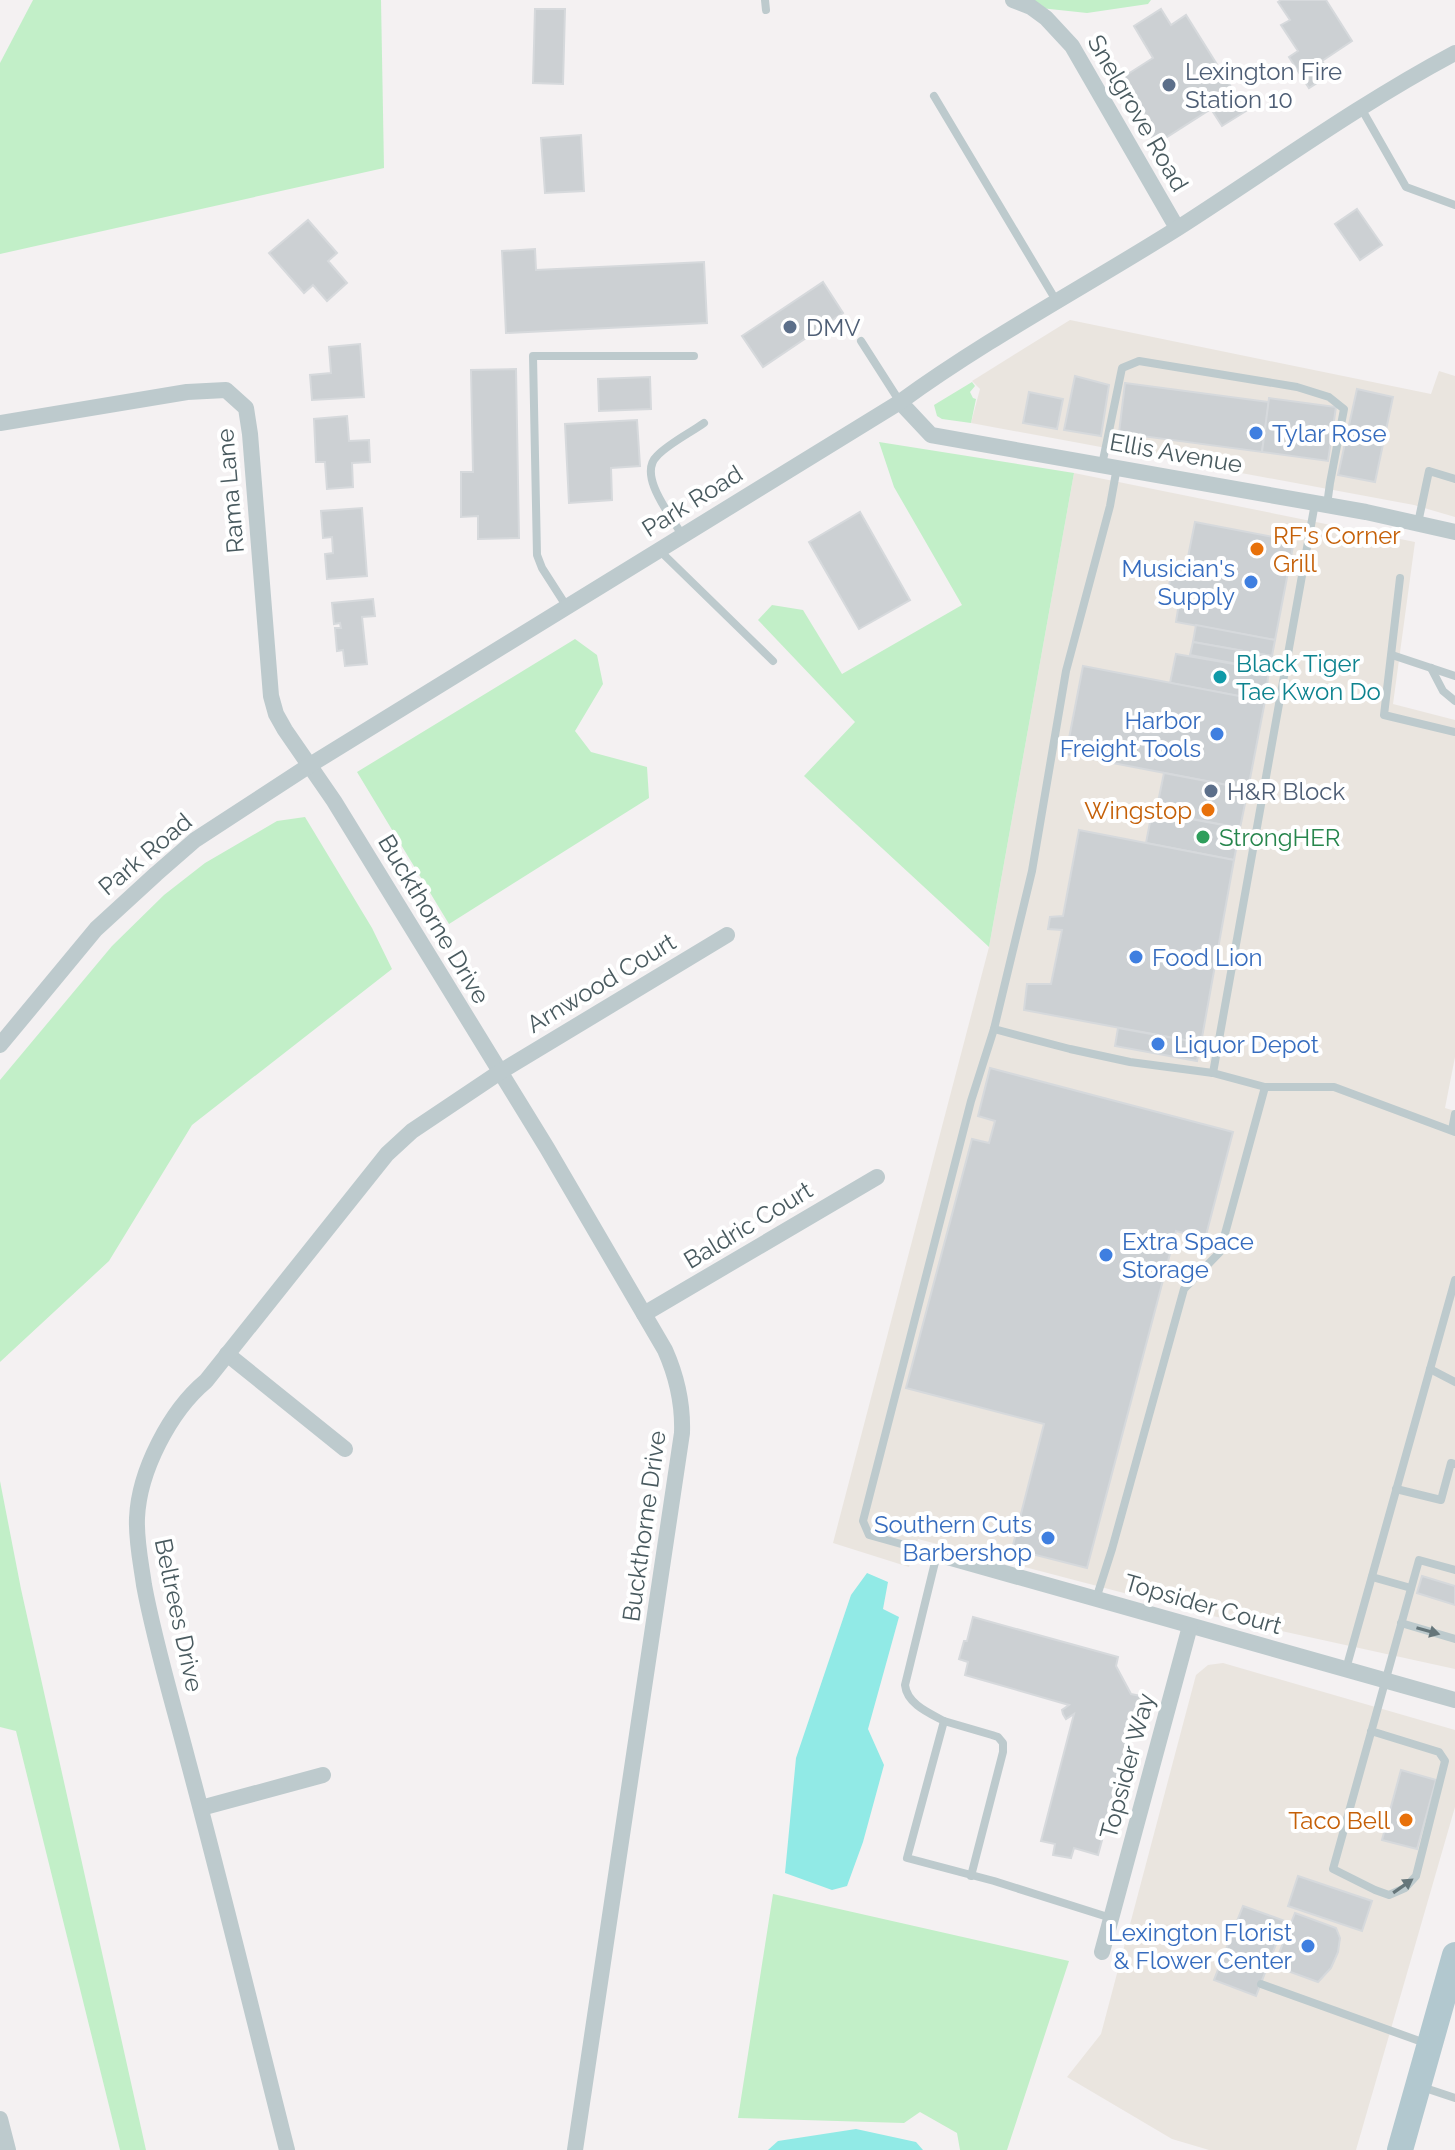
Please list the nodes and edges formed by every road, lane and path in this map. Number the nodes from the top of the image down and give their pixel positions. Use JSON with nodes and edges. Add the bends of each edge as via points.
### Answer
{"nodes":[{"id":1,"x":1013,"y":0,"type":"edge"},
{"id":2,"x":1455,"y":53,"type":"edge"},
{"id":3,"x":934,"y":96,"type":"dead end"},
{"id":4,"x":1361,"y":108,"type":"junction"},
{"id":5,"x":1455,"y":205,"type":"edge"},
{"id":6,"x":1177,"y":228,"type":"junction"},
{"id":7,"x":1057,"y":303,"type":"junction"},
{"id":8,"x":861,"y":341,"type":"dead end"},
{"id":9,"x":694,"y":356,"type":"dead end"},
{"id":10,"x":900,"y":402,"type":"junction"},
{"id":11,"x":0,"y":423,"type":"edge"},
{"id":12,"x":704,"y":423,"type":"dead end"},
{"id":13,"x":1110,"y":466,"type":"junction"},
{"id":14,"x":1455,"y":479,"type":"edge"},
{"id":15,"x":1321,"y":504,"type":"junction"},
{"id":16,"x":1418,"y":523,"type":"junction"},
{"id":17,"x":1455,"y":532,"type":"edge"},
{"id":18,"x":682,"y":535,"type":"junction"},
{"id":19,"x":659,"y":550,"type":"junction"},
{"id":20,"x":1400,"y":578,"type":"dead end"},
{"id":21,"x":567,"y":607,"type":"junction"},
{"id":22,"x":1392,"y":655,"type":"junction"},
{"id":23,"x":773,"y":661,"type":"dead end"},
{"id":24,"x":1431,"y":668,"type":"junction"},
{"id":25,"x":1455,"y":676,"type":"edge"},
{"id":26,"x":1455,"y":701,"type":"edge"},
{"id":27,"x":1455,"y":732,"type":"edge"},
{"id":28,"x":310,"y":765,"type":"junction"},
{"id":29,"x":727,"y":935,"type":"dead end"},
{"id":30,"x":994,"y":1029,"type":"junction"},
{"id":31,"x":0,"y":1045,"type":"edge"},
{"id":32,"x":500,"y":1072,"type":"junction"},
{"id":33,"x":1213,"y":1073,"type":"junction"},
{"id":34,"x":1265,"y":1087,"type":"junction"},
{"id":35,"x":1455,"y":1114,"type":"edge"},
{"id":36,"x":1453,"y":1131,"type":"edge"},
{"id":37,"x":877,"y":1177,"type":"dead end"},
{"id":38,"x":1455,"y":1280,"type":"edge"},
{"id":39,"x":644,"y":1314,"type":"junction"},
{"id":40,"x":227,"y":1354,"type":"junction"},
{"id":41,"x":1430,"y":1369,"type":"junction"},
{"id":42,"x":1455,"y":1382,"type":"edge"},
{"id":43,"x":345,"y":1449,"type":"dead end"},
{"id":44,"x":1455,"y":1464,"type":"edge"},
{"id":45,"x":1396,"y":1489,"type":"junction"},
{"id":46,"x":937,"y":1554,"type":"junction"},
{"id":47,"x":1455,"y":1570,"type":"edge"},
{"id":48,"x":1372,"y":1577,"type":"junction"},
{"id":49,"x":1411,"y":1588,"type":"junction"},
{"id":50,"x":1096,"y":1599,"type":"junction"},
{"id":51,"x":1401,"y":1623,"type":"junction"},
{"id":52,"x":1190,"y":1626,"type":"junction"},
{"id":53,"x":1455,"y":1639,"type":"edge"},
{"id":54,"x":1346,"y":1669,"type":"junction"},
{"id":55,"x":1385,"y":1680,"type":"junction"},
{"id":56,"x":1455,"y":1700,"type":"edge"},
{"id":57,"x":944,"y":1721,"type":"junction"},
{"id":58,"x":1371,"y":1731,"type":"junction"},
{"id":59,"x":323,"y":1775,"type":"dead end"},
{"id":60,"x":201,"y":1808,"type":"junction"},
{"id":61,"x":971,"y":1876,"type":"junction"},
{"id":62,"x":1111,"y":1918,"type":"junction"},
{"id":63,"x":1102,"y":1952,"type":"dead end"},
{"id":64,"x":1455,"y":1955,"type":"edge"},
{"id":65,"x":1261,"y":1984,"type":"dead end"},
{"id":66,"x":1437,"y":2031,"type":"junction"},
{"id":67,"x":1417,"y":2086,"type":"junction"},
{"id":68,"x":1455,"y":2098,"type":"edge"},
{"id":69,"x":0,"y":2119,"type":"edge"},
{"id":70,"x":8,"y":2150,"type":"edge"},
{"id":71,"x":287,"y":2150,"type":"edge"},
{"id":72,"x":575,"y":2150,"type":"edge"},
{"id":73,"x":1400,"y":2150,"type":"edge"}],
"edges":[{"from":1,"to":6,"type":"street","name":"Snelgrove Road","via":[[1046,18],[1072,46]]},
{"from":2,"to":4,"type":"street","name":"Park Road"},
{"from":3,"to":7,"type":"lane"},
{"from":4,"to":5,"type":"lane","via":[[1406,187]]},
{"from":4,"to":6,"type":"street","name":"Park Road"},
{"from":6,"to":7,"type":"street","name":"Park Road"},
{"from":7,"to":10,"type":"street","name":"Park Road"},
{"from":8,"to":10,"type":"lane"},
{"from":9,"to":21,"type":"lane","via":[[533,356],[537,555]]},
{"from":10,"to":13,"type":"street","name":"Ellis Avenue","via":[[931,435]]},
{"from":10,"to":18,"type":"street","name":"Park Road"},
{"from":11,"to":28,"type":"street","name":"Rama Lane","via":[[187,392],[226,390],[246,408],[271,696],[285,730]]},
{"from":12,"to":18,"type":"lane","via":[[655,457],[649,471]]},
{"from":13,"to":15,"type":"street","name":"Ellis Avenue"},
{"from":13,"to":15,"type":"lane","via":[[1122,368],[1139,361],[1297,387],[1329,397],[1344,409]]},
{"from":13,"to":30,"type":"lane","via":[[1110,506],[1066,671],[1032,871]]},
{"from":14,"to":16,"type":"lane","via":[[1429,471]]},
{"from":15,"to":16,"type":"street","name":"Ellis Avenue"},
{"from":15,"to":33,"type":"lane"},
{"from":16,"to":17,"type":"street","name":"Ellis Avenue"},
{"from":18,"to":19,"type":"street","name":"Park Road"},
{"from":19,"to":21,"type":"street","name":"Park Road"},
{"from":19,"to":23,"type":"lane"},
{"from":20,"to":22,"type":"lane"},
{"from":21,"to":28,"type":"street","name":"Park Road"},
{"from":22,"to":24,"type":"lane"},
{"from":22,"to":27,"type":"lane","via":[[1384,715]]},
{"from":24,"to":25,"type":"lane"},
{"from":24,"to":26,"type":"lane"},
{"from":28,"to":31,"type":"street","name":"Park Road","via":[[195,840],[156,874],[96,929]]},
{"from":28,"to":32,"type":"street","name":"Buckthorne Drive"},
{"from":29,"to":32,"type":"street","name":"Arnwood Court"},
{"from":30,"to":33,"type":"lane","via":[[1130,1062]]},
{"from":30,"to":46,"type":"lane","via":[[863,1521],[869,1535]]},
{"from":32,"to":39,"type":"street","name":"Buckthorne Drive"},
{"from":32,"to":40,"type":"street","name":"Beltrees Drive","via":[[387,1154]]},
{"from":33,"to":34,"type":"lane"},
{"from":34,"to":36,"type":"lane","via":[[1334,1087]]},
{"from":34,"to":50,"type":"lane","via":[[1220,1252],[1184,1289]]},
{"from":35,"to":36,"type":"lane"},
{"from":37,"to":39,"type":"street","name":"Baldric Court"},
{"from":38,"to":41,"type":"lane"},
{"from":39,"to":72,"type":"street","name":"Buckthorne Drive","via":[[674,1369],[682,1433]]},
{"from":40,"to":43,"type":"street"},
{"from":40,"to":60,"type":"street","name":"Beltrees Drive","via":[[170,1423],[142,1485],[137,1518],[150,1615]]},
{"from":41,"to":42,"type":"lane"},
{"from":41,"to":45,"type":"lane"},
{"from":44,"to":45,"type":"lane","via":[[1451,1463],[1441,1500]]},
{"from":45,"to":48,"type":"lane"},
{"from":46,"to":50,"type":"street","name":"Topsider Court"},
{"from":46,"to":57,"type":"lane","via":[[905,1685],[908,1696]]},
{"from":47,"to":49,"type":"lane","via":[[1419,1560]]},
{"from":48,"to":49,"type":"lane"},
{"from":48,"to":54,"type":"lane"},
{"from":49,"to":51,"type":"lane"},
{"from":50,"to":52,"type":"street","name":"Topsider Court"},
{"from":51,"to":53,"type":"lane","one_way":true},
{"from":51,"to":55,"type":"lane"},
{"from":52,"to":54,"type":"street","name":"Topsider Court"},
{"from":52,"to":62,"type":"street","name":"Topsider Way"},
{"from":54,"to":55,"type":"street","name":"Topsider Court"},
{"from":55,"to":56,"type":"street","name":"Topsider Court"},
{"from":55,"to":58,"type":"lane"},
{"from":57,"to":61,"type":"lane","via":[[1003,1743]]},
{"from":57,"to":61,"type":"lane","via":[[907,1858]]},
{"from":58,"to":58,"type":"lane","one_way":true,"via":[[1333,1869],[1389,1895],[1416,1876],[1445,1761],[1423,1745]]},
{"from":59,"to":60,"type":"street"},
{"from":60,"to":71,"type":"street","name":"Beltrees Drive"},
{"from":61,"to":62,"type":"lane"},
{"from":62,"to":63,"type":"street"},
{"from":64,"to":66,"type":"main road"},
{"from":65,"to":66,"type":"lane"},
{"from":66,"to":67,"type":"main road"},
{"from":67,"to":68,"type":"lane"},
{"from":67,"to":73,"type":"main road"},
{"from":69,"to":70,"type":"street"}]}
